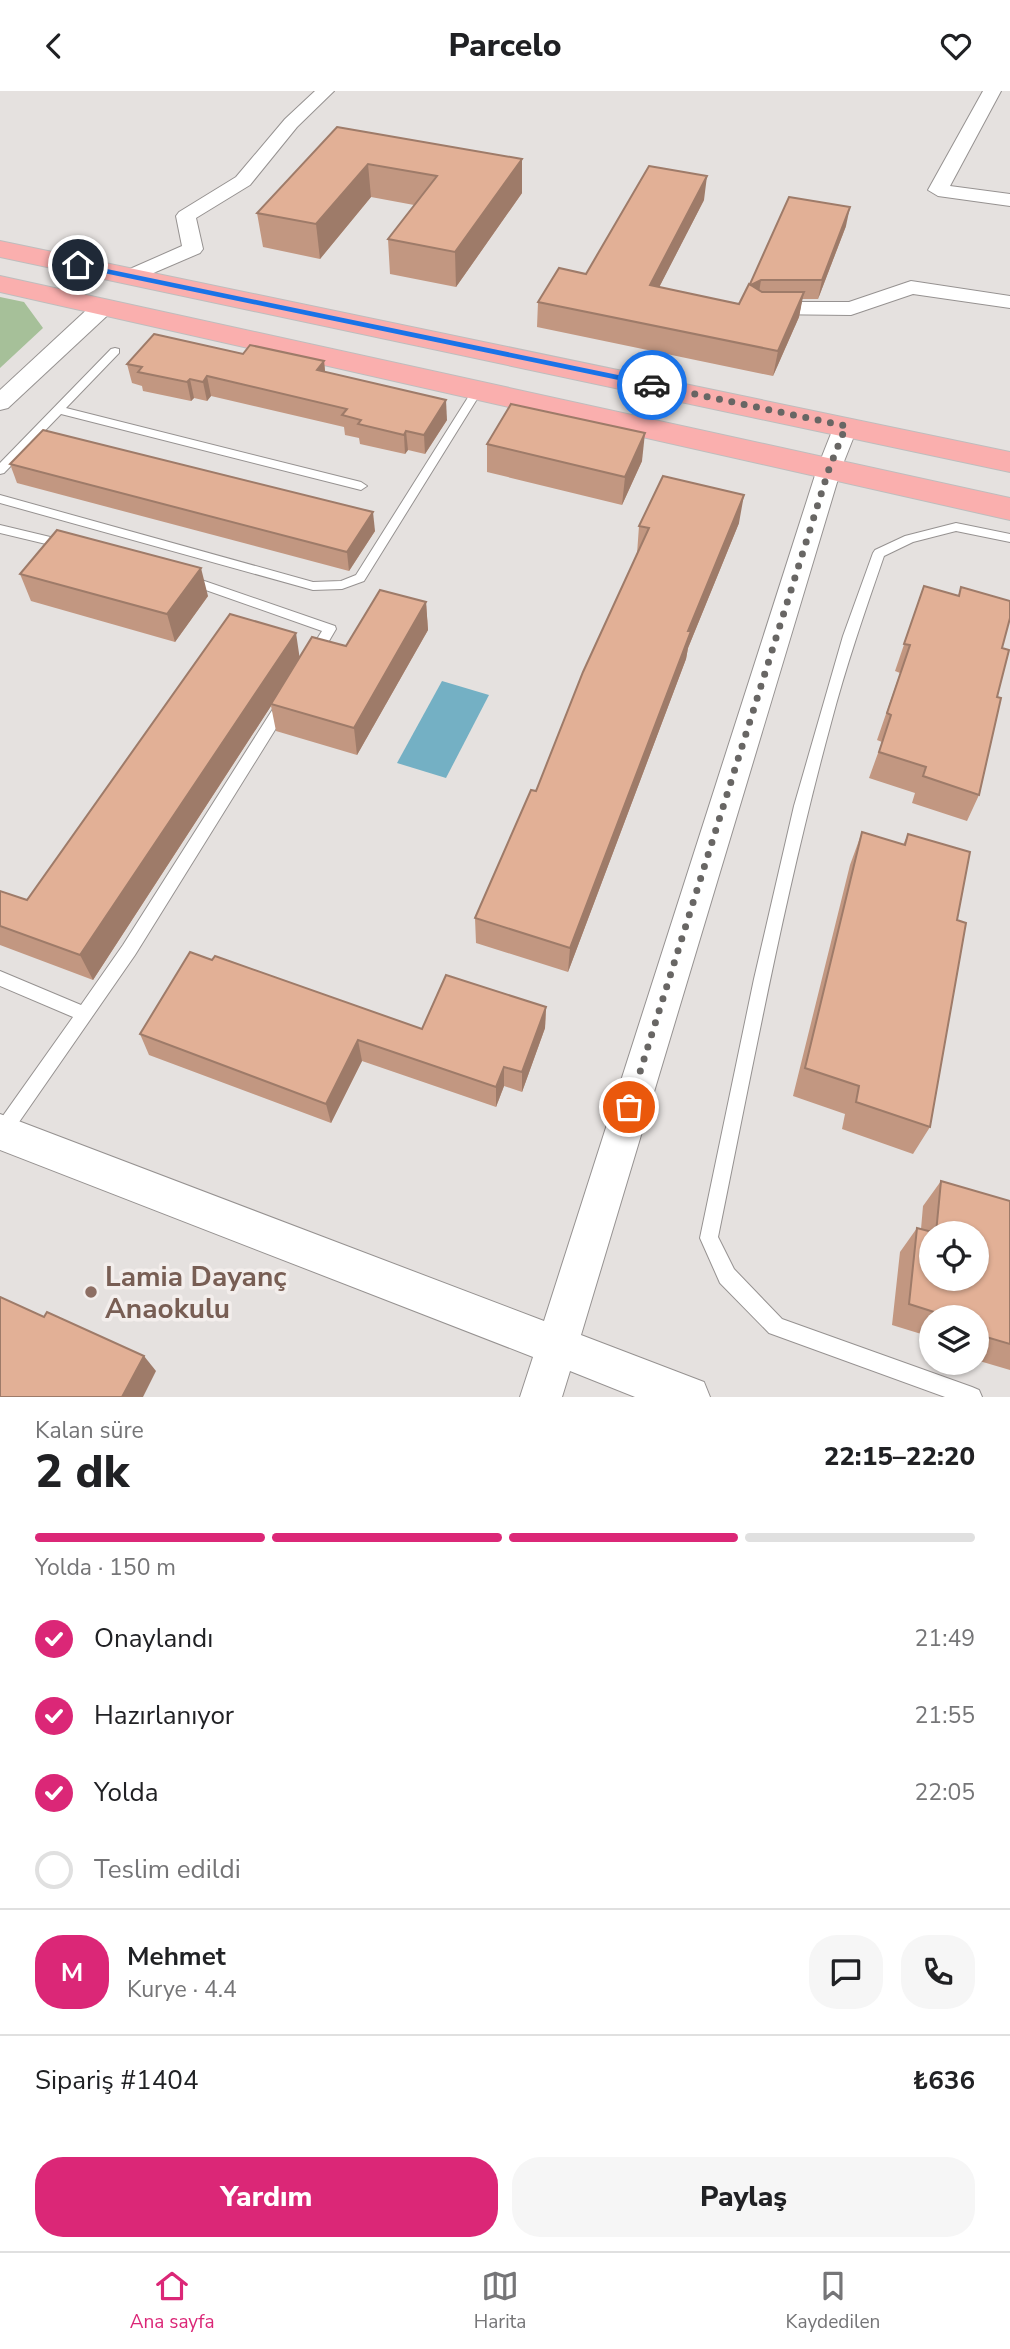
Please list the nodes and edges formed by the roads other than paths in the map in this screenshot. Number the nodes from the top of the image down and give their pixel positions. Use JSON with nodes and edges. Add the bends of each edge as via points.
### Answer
{"nodes":[{"id":1,"x":325,"y":91,"type":"edge"},
{"id":2,"x":992,"y":91,"type":"edge"},
{"id":3,"x":1010,"y":200,"type":"edge"},
{"id":4,"x":0,"y":249,"type":"edge"},
{"id":5,"x":130,"y":276,"type":"junction"},
{"id":6,"x":0,"y":285,"type":"edge"},
{"id":7,"x":1010,"y":302,"type":"edge"},
{"id":8,"x":102,"y":307,"type":"junction"},
{"id":9,"x":758,"y":308,"type":"edge"},
{"id":10,"x":115,"y":351,"type":"dead end"},
{"id":11,"x":477,"y":391,"type":"junction"},
{"id":12,"x":0,"y":403,"type":"edge"},
{"id":13,"x":59,"y":410,"type":"junction"},
{"id":14,"x":846,"y":426,"type":"junction"},
{"id":15,"x":1010,"y":462,"type":"edge"},
{"id":16,"x":829,"y":469,"type":"junction"},
{"id":17,"x":0,"y":470,"type":"edge"},
{"id":18,"x":361,"y":486,"type":"dead end"},
{"id":19,"x":0,"y":499,"type":"edge"},
{"id":20,"x":1010,"y":509,"type":"edge"},
{"id":21,"x":0,"y":529,"type":"edge"},
{"id":22,"x":1010,"y":538,"type":"edge"},
{"id":23,"x":78,"y":548,"type":"edge"},
{"id":24,"x":168,"y":573,"type":"edge"},
{"id":25,"x":309,"y":664,"type":"edge"},
{"id":26,"x":295,"y":687,"type":"edge"},
{"id":27,"x":0,"y":978,"type":"edge"},
{"id":28,"x":84,"y":1014,"type":"junction"},
{"id":29,"x":1,"y":1132,"type":"edge"},
{"id":30,"x":554,"y":1346,"type":"junction"},
{"id":31,"x":541,"y":1397,"type":"edge"},
{"id":32,"x":689,"y":1397,"type":"edge"},
{"id":33,"x":972,"y":1397,"type":"edge"}],
"edges":[{"from":1,"to":5,"type":"street","via":[[291,123],[243,181],[186,216],[193,249]]},
{"from":2,"to":3,"type":"street","via":[[938,190]]},
{"from":4,"to":5,"type":"main road"},
{"from":5,"to":14,"type":"main road"},
{"from":6,"to":8,"type":"main road"},
{"from":7,"to":9,"type":"street","via":[[911,287],[851,309]]},
{"from":8,"to":11,"type":"main road"},
{"from":8,"to":12,"type":"street"},
{"from":10,"to":13,"type":"lane"},
{"from":11,"to":16,"type":"main road"},
{"from":11,"to":19,"type":"lane","via":[[360,578],[342,585],[313,586]]},
{"from":13,"to":17,"type":"lane"},
{"from":13,"to":18,"type":"lane"},
{"from":14,"to":15,"type":"main road"},
{"from":14,"to":16,"type":"street"},
{"from":16,"to":20,"type":"main road"},
{"from":16,"to":30,"type":"street"},
{"from":21,"to":23,"type":"lane"},
{"from":22,"to":33,"type":"lane","via":[[956,527],[909,539],[879,553],[853,621],[800,815],[709,1238],[726,1276],[776,1326]]},
{"from":24,"to":25,"type":"lane","via":[[330,629]]},
{"from":26,"to":28,"type":"lane"},
{"from":27,"to":28,"type":"lane"},
{"from":28,"to":29,"type":"lane"},
{"from":29,"to":30,"type":"street"},
{"from":30,"to":31,"type":"street"},
{"from":30,"to":32,"type":"street"}]}
